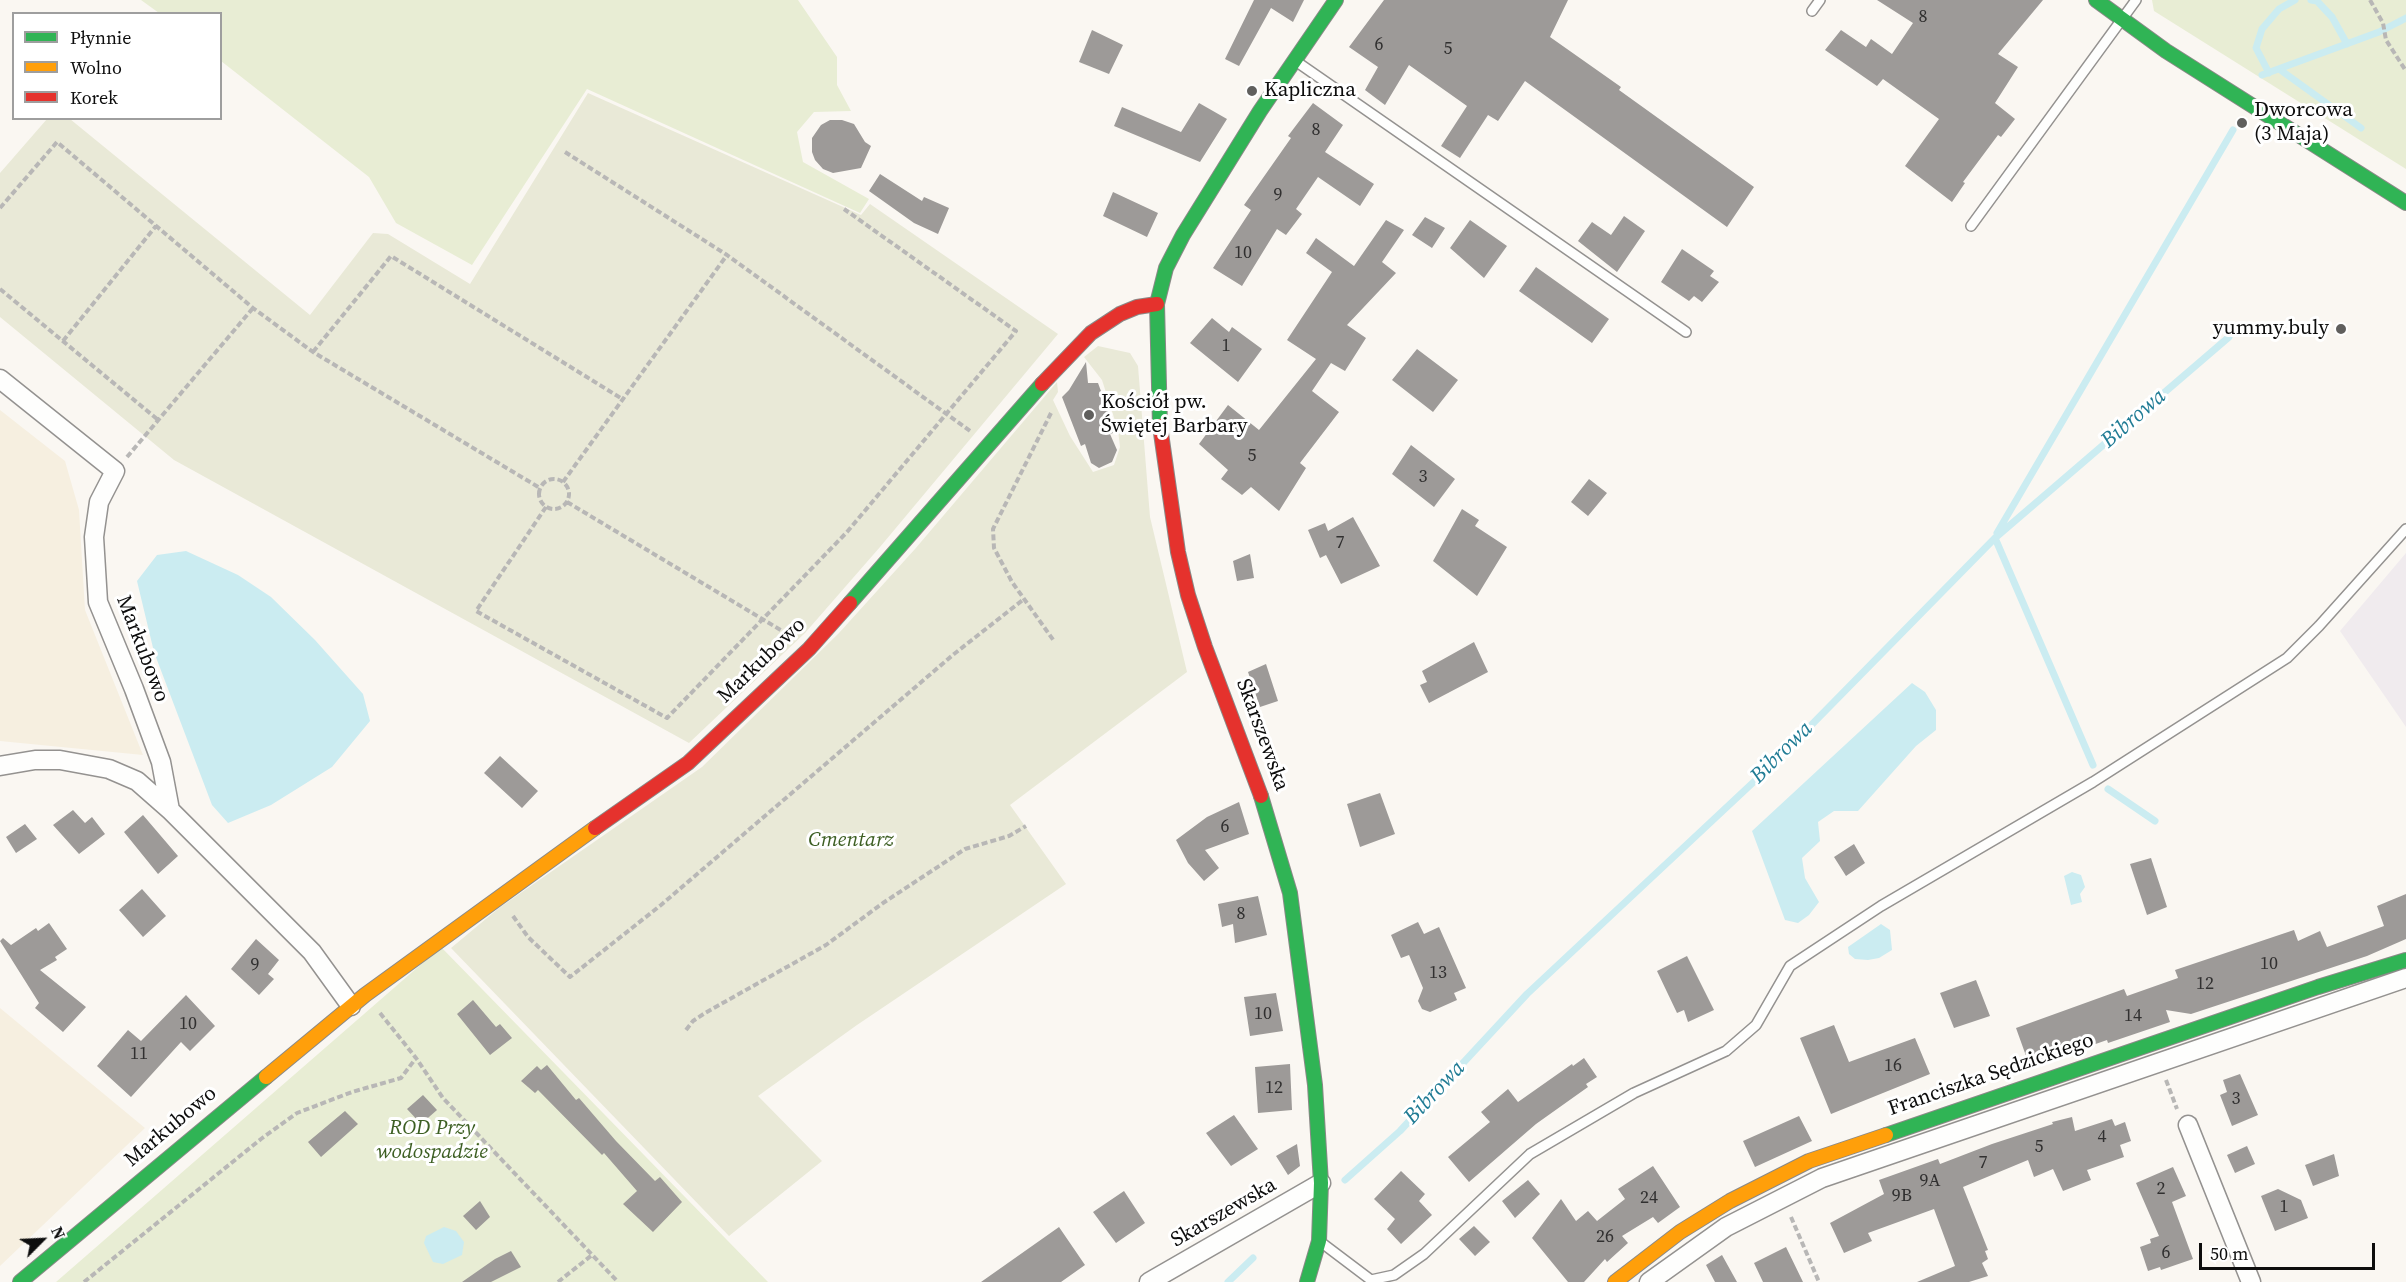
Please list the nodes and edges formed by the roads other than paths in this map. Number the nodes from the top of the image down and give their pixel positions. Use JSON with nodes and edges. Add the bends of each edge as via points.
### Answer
{"nodes":[{"id":1,"x":1336,"y":0,"type":"edge"},
{"id":2,"x":1821,"y":0,"type":"edge"},
{"id":3,"x":2096,"y":0,"type":"edge"},
{"id":4,"x":2136,"y":0,"type":"edge"},
{"id":5,"x":1812,"y":11,"type":"dead end"},
{"id":6,"x":2122,"y":20,"type":"junction"},
{"id":7,"x":1295,"y":61,"type":"junction"},
{"id":8,"x":2406,"y":203,"type":"edge"},
{"id":9,"x":1971,"y":226,"type":"dead end"},
{"id":10,"x":1157,"y":304,"type":"junction"},
{"id":11,"x":1686,"y":332,"type":"dead end"},
{"id":12,"x":0,"y":380,"type":"edge"},
{"id":13,"x":2406,"y":529,"type":"edge"},
{"id":14,"x":0,"y":765,"type":"edge"},
{"id":15,"x":170,"y":810,"type":"junction"},
{"id":16,"x":2406,"y":960,"type":"edge"},
{"id":17,"x":2406,"y":978,"type":"edge"},
{"id":18,"x":358,"y":1000,"type":"junction"},
{"id":19,"x":2183,"y":1118,"type":"road end"},
{"id":20,"x":1321,"y":1183,"type":"junction"},
{"id":21,"x":1318,"y":1241,"type":"junction"},
{"id":22,"x":20,"y":1282,"type":"edge"},
{"id":23,"x":1149,"y":1282,"type":"edge"},
{"id":24,"x":1307,"y":1282,"type":"edge"},
{"id":25,"x":1615,"y":1282,"type":"edge"},
{"id":26,"x":1649,"y":1282,"type":"edge"},
{"id":27,"x":2251,"y":1282,"type":"edge"}],
"edges":[{"from":1,"to":7,"type":"street"},
{"from":2,"to":5,"type":"lane"},
{"from":3,"to":6,"type":"street"},
{"from":4,"to":6,"type":"lane"},
{"from":6,"to":8,"type":"street"},
{"from":6,"to":9,"type":"lane"},
{"from":7,"to":10,"type":"street","via":[[1184,235],[1166,268]]},
{"from":7,"to":11,"type":"lane"},
{"from":10,"to":18,"type":"street","name":"Markubowo","via":[[1120,314],[1091,333],[1066,357],[809,649],[688,763]]},
{"from":10,"to":20,"type":"street","name":"Skarszewska","via":[[1160,434],[1178,552],[1205,647],[1260,792],[1290,893],[1315,1085]]},
{"from":12,"to":15,"type":"street","name":"Markubowo","via":[[115,471],[99,502],[93,537],[98,602],[161,762]]},
{"from":13,"to":21,"type":"lane","via":[[2287,658],[2093,782],[1881,906],[1790,966],[1756,1025],[1725,1051],[1634,1093],[1530,1154],[1424,1254],[1394,1275],[1371,1280]]},
{"from":14,"to":15,"type":"street","via":[[35,759],[109,769],[137,781]]},
{"from":15,"to":18,"type":"street"},
{"from":16,"to":25,"type":"street","name":"Franciszka Sędzickiego","via":[[1809,1161],[1730,1201],[1680,1232]]},
{"from":17,"to":26,"type":"street","name":"Franciszka Sędzickiego","via":[[1822,1179],[1726,1227]]},
{"from":18,"to":22,"type":"street","name":"Markubowo"},
{"from":19,"to":27,"type":"street"},
{"from":20,"to":21,"type":"street","name":"Skarszewska"},
{"from":20,"to":23,"type":"street","name":"Skarszewska"},
{"from":21,"to":24,"type":"street","name":"Skarszewska"}]}
